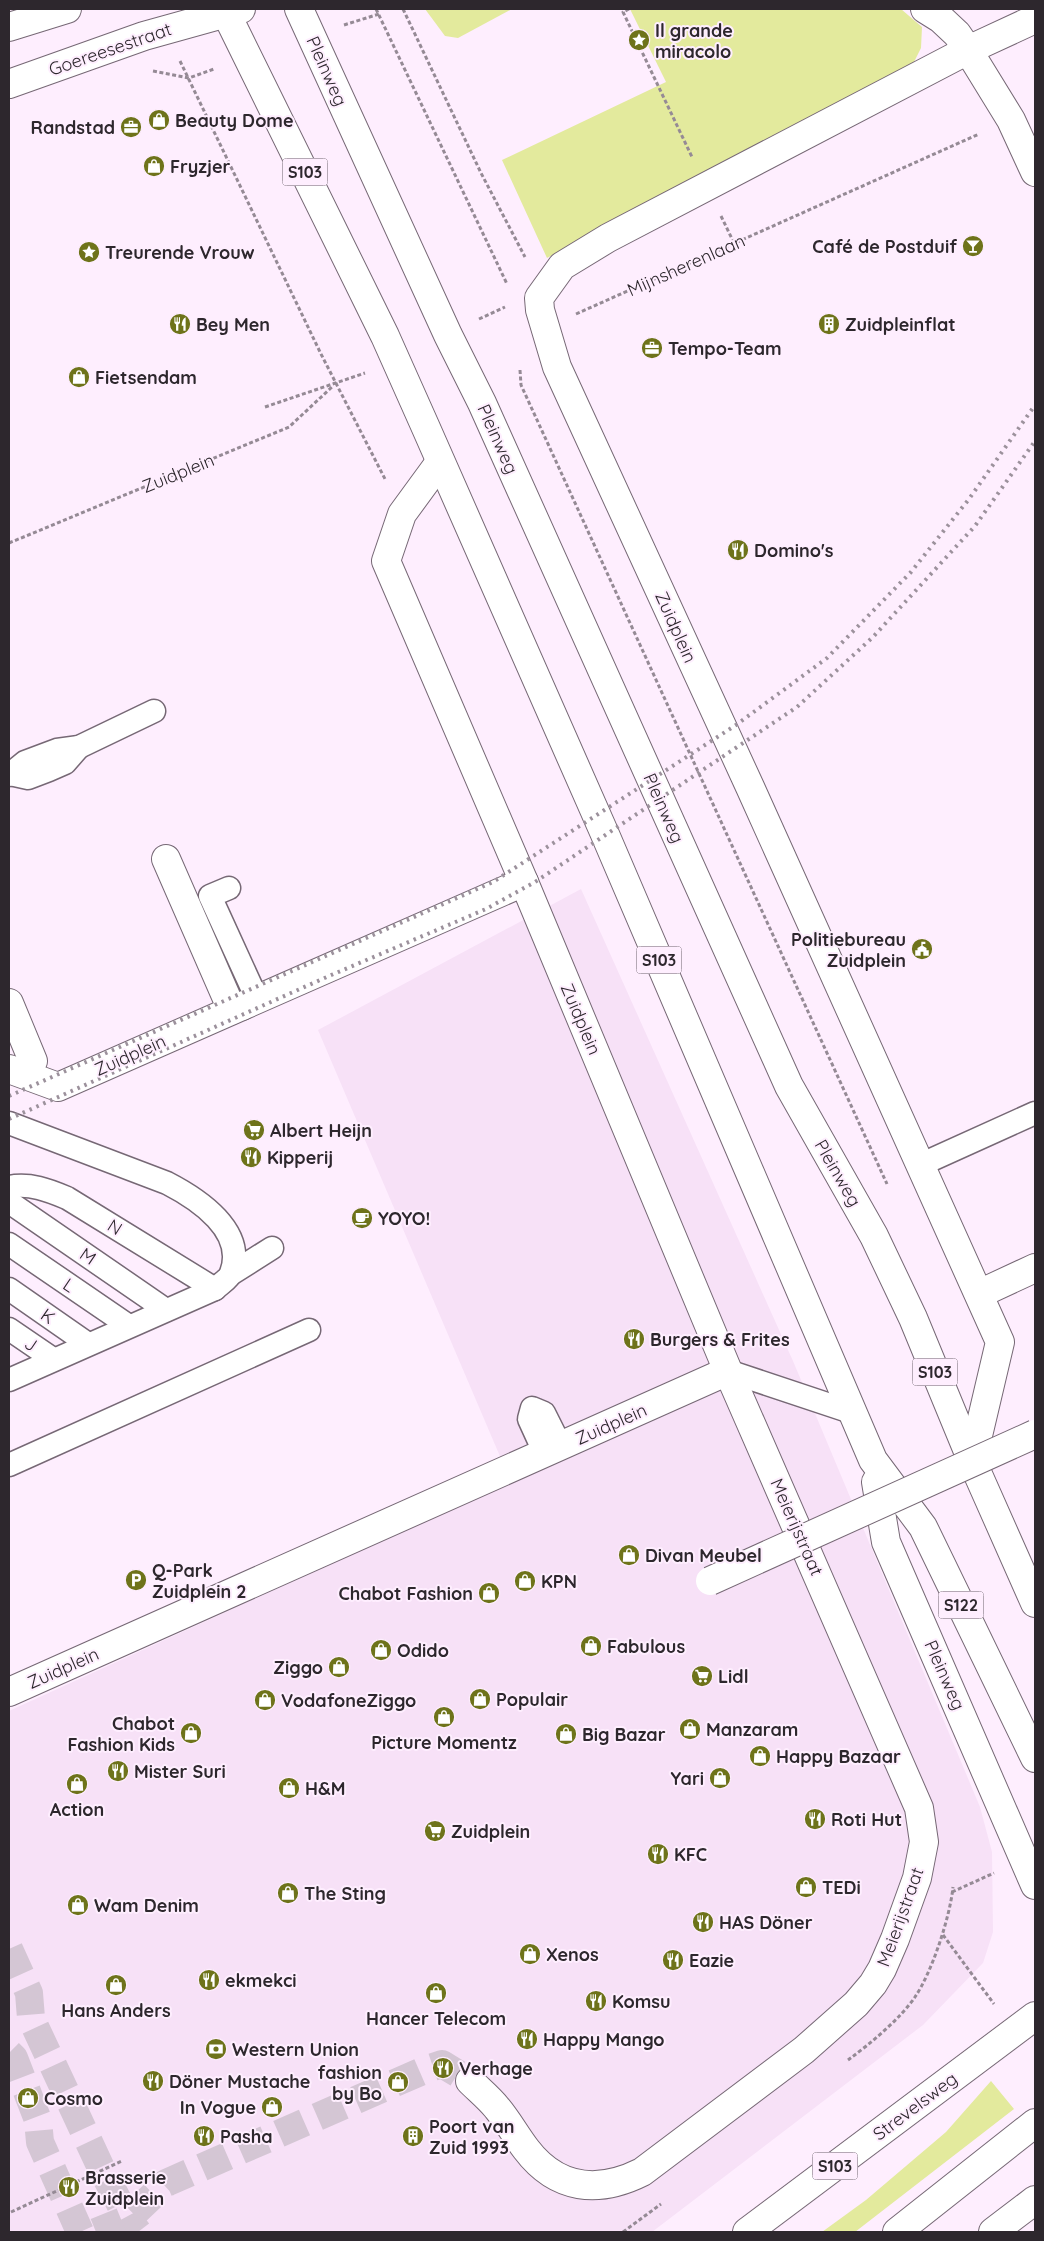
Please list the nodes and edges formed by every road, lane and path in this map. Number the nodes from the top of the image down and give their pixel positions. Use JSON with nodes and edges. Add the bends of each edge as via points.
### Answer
{"nodes":[{"id":1,"x":67,"y":9,"type":"edge"},
{"id":2,"x":299,"y":9,"type":"edge"},
{"id":3,"x":404,"y":9,"type":"edge"},
{"id":4,"x":629,"y":9,"type":"edge"},
{"id":5,"x":925,"y":9,"type":"edge"},
{"id":6,"x":230,"y":10,"type":"edge"},
{"id":7,"x":1035,"y":19,"type":"edge"},
{"id":8,"x":9,"y":27,"type":"edge"},
{"id":9,"x":164,"y":30,"type":"junction"},
{"id":10,"x":968,"y":50,"type":"junction"},
{"id":11,"x":9,"y":84,"type":"edge"},
{"id":12,"x":1011,"y":120,"type":"junction"},
{"id":13,"x":1035,"y":172,"type":"edge"},
{"id":14,"x":707,"y":187,"type":"junction"},
{"id":15,"x":734,"y":243,"type":"junction"},
{"id":16,"x":526,"y":259,"type":"dead end"},
{"id":17,"x":540,"y":310,"type":"junction"},
{"id":18,"x":448,"y":335,"type":"junction"},
{"id":19,"x":395,"y":358,"type":"junction"},
{"id":20,"x":336,"y":384,"type":"junction"},
{"id":21,"x":265,"y":407,"type":"dead end"},
{"id":22,"x":440,"y":462,"type":"junction"},
{"id":23,"x":9,"y":543,"type":"edge"},
{"id":24,"x":154,"y":711,"type":"dead end"},
{"id":25,"x":10,"y":775,"type":"edge"},
{"id":26,"x":166,"y":859,"type":"dead end"},
{"id":27,"x":524,"y":882,"type":"junction"},
{"id":28,"x":229,"y":888,"type":"dead end"},
{"id":29,"x":9,"y":1003,"type":"edge"},
{"id":30,"x":244,"y":1005,"type":"junction"},
{"id":31,"x":18,"y":1072,"type":"edge"},
{"id":32,"x":1035,"y":1113,"type":"edge"},
{"id":33,"x":9,"y":1124,"type":"edge"},
{"id":34,"x":920,"y":1165,"type":"junction"},
{"id":35,"x":9,"y":1187,"type":"edge"},
{"id":36,"x":9,"y":1202,"type":"edge"},
{"id":37,"x":9,"y":1244,"type":"edge"},
{"id":38,"x":272,"y":1248,"type":"dead end"},
{"id":39,"x":1035,"y":1268,"type":"edge"},
{"id":40,"x":223,"y":1282,"type":"junction"},
{"id":41,"x":9,"y":1289,"type":"edge"},
{"id":42,"x":979,"y":1294,"type":"junction"},
{"id":43,"x":166,"y":1310,"type":"junction"},
{"id":44,"x":129,"y":1326,"type":"junction"},
{"id":45,"x":9,"y":1329,"type":"edge"},
{"id":46,"x":309,"y":1330,"type":"dead end"},
{"id":47,"x":88,"y":1344,"type":"junction"},
{"id":48,"x":53,"y":1359,"type":"junction"},
{"id":49,"x":728,"y":1371,"type":"junction"},
{"id":50,"x":10,"y":1377,"type":"edge"},
{"id":51,"x":850,"y":1412,"type":"junction"},
{"id":52,"x":1035,"y":1434,"type":"edge"},
{"id":53,"x":873,"y":1460,"type":"junction"},
{"id":54,"x":972,"y":1461,"type":"junction"},
{"id":55,"x":9,"y":1464,"type":"edge"},
{"id":56,"x":710,"y":1581,"type":"dead end"},
{"id":57,"x":1035,"y":1603,"type":"edge"},
{"id":58,"x":9,"y":1692,"type":"edge"},
{"id":59,"x":1035,"y":1758,"type":"edge"},
{"id":60,"x":1035,"y":1885,"type":"edge"},
{"id":61,"x":952,"y":1892,"type":"dead end"},
{"id":62,"x":1029,"y":2018,"type":"edge"},
{"id":63,"x":470,"y":2081,"type":"tunnel mouth"},
{"id":64,"x":1035,"y":2123,"type":"edge"},
{"id":65,"x":122,"y":2160,"type":"dead end"},
{"id":66,"x":1035,"y":2200,"type":"edge"},
{"id":67,"x":11,"y":2212,"type":"dead end"},
{"id":68,"x":747,"y":2232,"type":"edge"},
{"id":69,"x":896,"y":2232,"type":"edge"},
{"id":70,"x":993,"y":2232,"type":"edge"}],
"edges":[{"from":1,"to":8,"type":"street"},
{"from":2,"to":18,"type":"street","name":"Pleinweg","number":"S103"},
{"from":3,"to":16,"type":"path","via":[[481,173]]},
{"from":4,"to":14,"type":"path","via":[[623,12]]},
{"from":5,"to":10,"type":"street","via":[[941,19]]},
{"from":6,"to":9,"type":"street","name":"Goereesestraat"},
{"from":6,"to":19,"type":"street","name":"Pleinweg","number":"S103"},
{"from":7,"to":10,"type":"street"},
{"from":9,"to":11,"type":"street","name":"Goereesestraat"},
{"from":9,"to":20,"type":"path"},
{"from":10,"to":12,"type":"street"},
{"from":10,"to":14,"type":"street"},
{"from":12,"to":13,"type":"street"},
{"from":12,"to":15,"type":"path","name":"Mijnsherenlaan"},
{"from":14,"to":15,"type":"path"},
{"from":14,"to":17,"type":"street","via":[[608,238],[562,266],[539,298]]},
{"from":15,"to":17,"type":"path","name":"Mijnsherenlaan","via":[[566,319]]},
{"from":17,"to":18,"type":"path","name":"Mijnsherenlaan","via":[[528,309],[516,302]]},
{"from":17,"to":34,"type":"street","name":"Zuidplein","via":[[557,367]]},
{"from":18,"to":54,"type":"street","name":"Pleinweg","number":"S103","via":[[482,403],[789,1086],[874,1236]]},
{"from":19,"to":20,"type":"path"},
{"from":19,"to":22,"type":"street","name":"Pleinweg","number":"S103"},
{"from":20,"to":21,"type":"path"},
{"from":20,"to":23,"type":"path","name":"Zuidplein","via":[[289,427]]},
{"from":22,"to":27,"type":"street","name":"Zuidplein","via":[[402,514],[386,561]]},
{"from":22,"to":51,"type":"street","name":"Pleinweg","number":"S103","via":[[604,832]]},
{"from":24,"to":25,"type":"lane","via":[[79,747],[56,750],[25,762]]},
{"from":26,"to":30,"type":"street"},
{"from":27,"to":30,"type":"street","name":"Zuidplein"},
{"from":27,"to":49,"type":"street","name":"Zuidplein"},
{"from":28,"to":30,"type":"lane","via":[[210,896]]},
{"from":29,"to":31,"type":"street","name":"Zuidplein","via":[[33,1061]]},
{"from":30,"to":31,"type":"street","name":"Zuidplein","via":[[58,1087]]},
{"from":32,"to":34,"type":"lane"},
{"from":33,"to":40,"type":"lane","via":[[167,1183],[188,1194],[206,1208],[231,1239],[234,1257]]},
{"from":34,"to":42,"type":"street","name":"Zuidplein"},
{"from":35,"to":40,"type":"lane","name":"N","via":[[20,1185],[44,1189],[67,1198]]},
{"from":36,"to":43,"type":"lane","name":"M"},
{"from":37,"to":44,"type":"lane","name":"L"},
{"from":38,"to":40,"type":"lane"},
{"from":39,"to":42,"type":"street"},
{"from":40,"to":43,"type":"lane"},
{"from":41,"to":47,"type":"lane","name":"K"},
{"from":42,"to":54,"type":"street","name":"Zuidplein","via":[[1000,1342]]},
{"from":43,"to":44,"type":"lane"},
{"from":44,"to":47,"type":"lane"},
{"from":45,"to":48,"type":"lane","name":"J"},
{"from":46,"to":55,"type":"lane"},
{"from":47,"to":48,"type":"lane"},
{"from":48,"to":50,"type":"lane"},
{"from":49,"to":51,"type":"lane"},
{"from":49,"to":58,"type":"street","name":"Zuidplein"},
{"from":49,"to":63,"type":"street","name":"Meierijstraat","via":[[919,1808],[923,1828],[922,1860],[905,1914],[882,1969],[856,2004],[834,2025],[642,2172],[620,2182],[602,2186],[578,2184],[554,2175],[537,2162],[498,2109]]},
{"from":51,"to":53,"type":"street","name":"Pleinweg","number":"S103"},
{"from":52,"to":56,"type":"street","bridge":true},
{"from":53,"to":59,"type":"street","name":"Pleinweg","number":"S122","via":[[923,1526]]},
{"from":53,"to":60,"type":"street","name":"Pleinweg","number":"S103","via":[[886,1542]]},
{"from":54,"to":57,"type":"street","name":"Pleinweg","number":"S103"},
{"from":61,"to":62,"type":"path","via":[[942,1935]]},
{"from":62,"to":68,"type":"street","name":"Strevelsweg","number":"S103"},
{"from":64,"to":69,"type":"street"},
{"from":65,"to":67,"type":"path"},
{"from":66,"to":70,"type":"street"}]}
